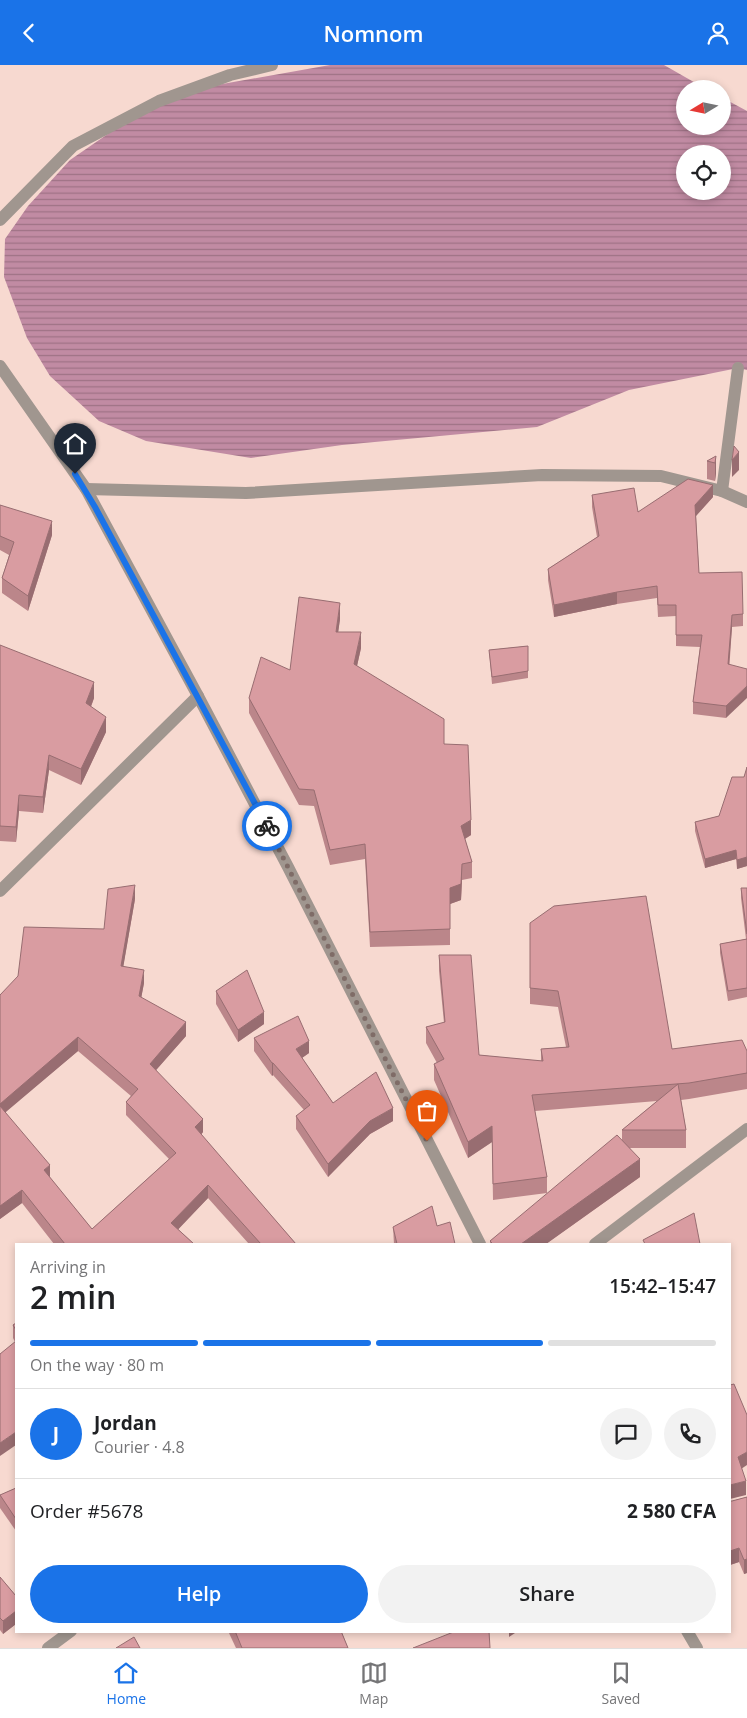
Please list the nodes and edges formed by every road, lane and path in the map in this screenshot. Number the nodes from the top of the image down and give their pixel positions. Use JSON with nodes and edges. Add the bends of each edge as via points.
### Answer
{"nodes":[{"id":1,"x":272,"y":65,"type":"edge"},
{"id":2,"x":0,"y":221,"type":"edge"},
{"id":3,"x":0,"y":366,"type":"edge"},
{"id":4,"x":738,"y":368,"type":"dead end"},
{"id":5,"x":86,"y":489,"type":"junction"},
{"id":6,"x":722,"y":491,"type":"junction"},
{"id":7,"x":747,"y":502,"type":"edge"},
{"id":8,"x":198,"y":696,"type":"junction"},
{"id":9,"x":0,"y":891,"type":"edge"},
{"id":10,"x":747,"y":1129,"type":"edge"},
{"id":11,"x":479,"y":1243,"type":"edge"},
{"id":12,"x":597,"y":1243,"type":"edge"},
{"id":13,"x":68,"y":1633,"type":"edge"},
{"id":14,"x":688,"y":1633,"type":"edge"},
{"id":15,"x":48,"y":1648,"type":"edge"},
{"id":16,"x":697,"y":1648,"type":"edge"}],
"edges":[{"from":1,"to":2,"type":"street","via":[[230,75],[159,101],[73,146]]},
{"from":3,"to":5,"type":"street"},
{"from":4,"to":6,"type":"street"},
{"from":5,"to":6,"type":"street","via":[[246,493],[552,475],[661,476]]},
{"from":5,"to":8,"type":"street"},
{"from":6,"to":7,"type":"street"},
{"from":8,"to":9,"type":"street"},
{"from":8,"to":11,"type":"street"},
{"from":10,"to":12,"type":"street"},
{"from":13,"to":15,"type":"street"},
{"from":14,"to":16,"type":"street"}]}
